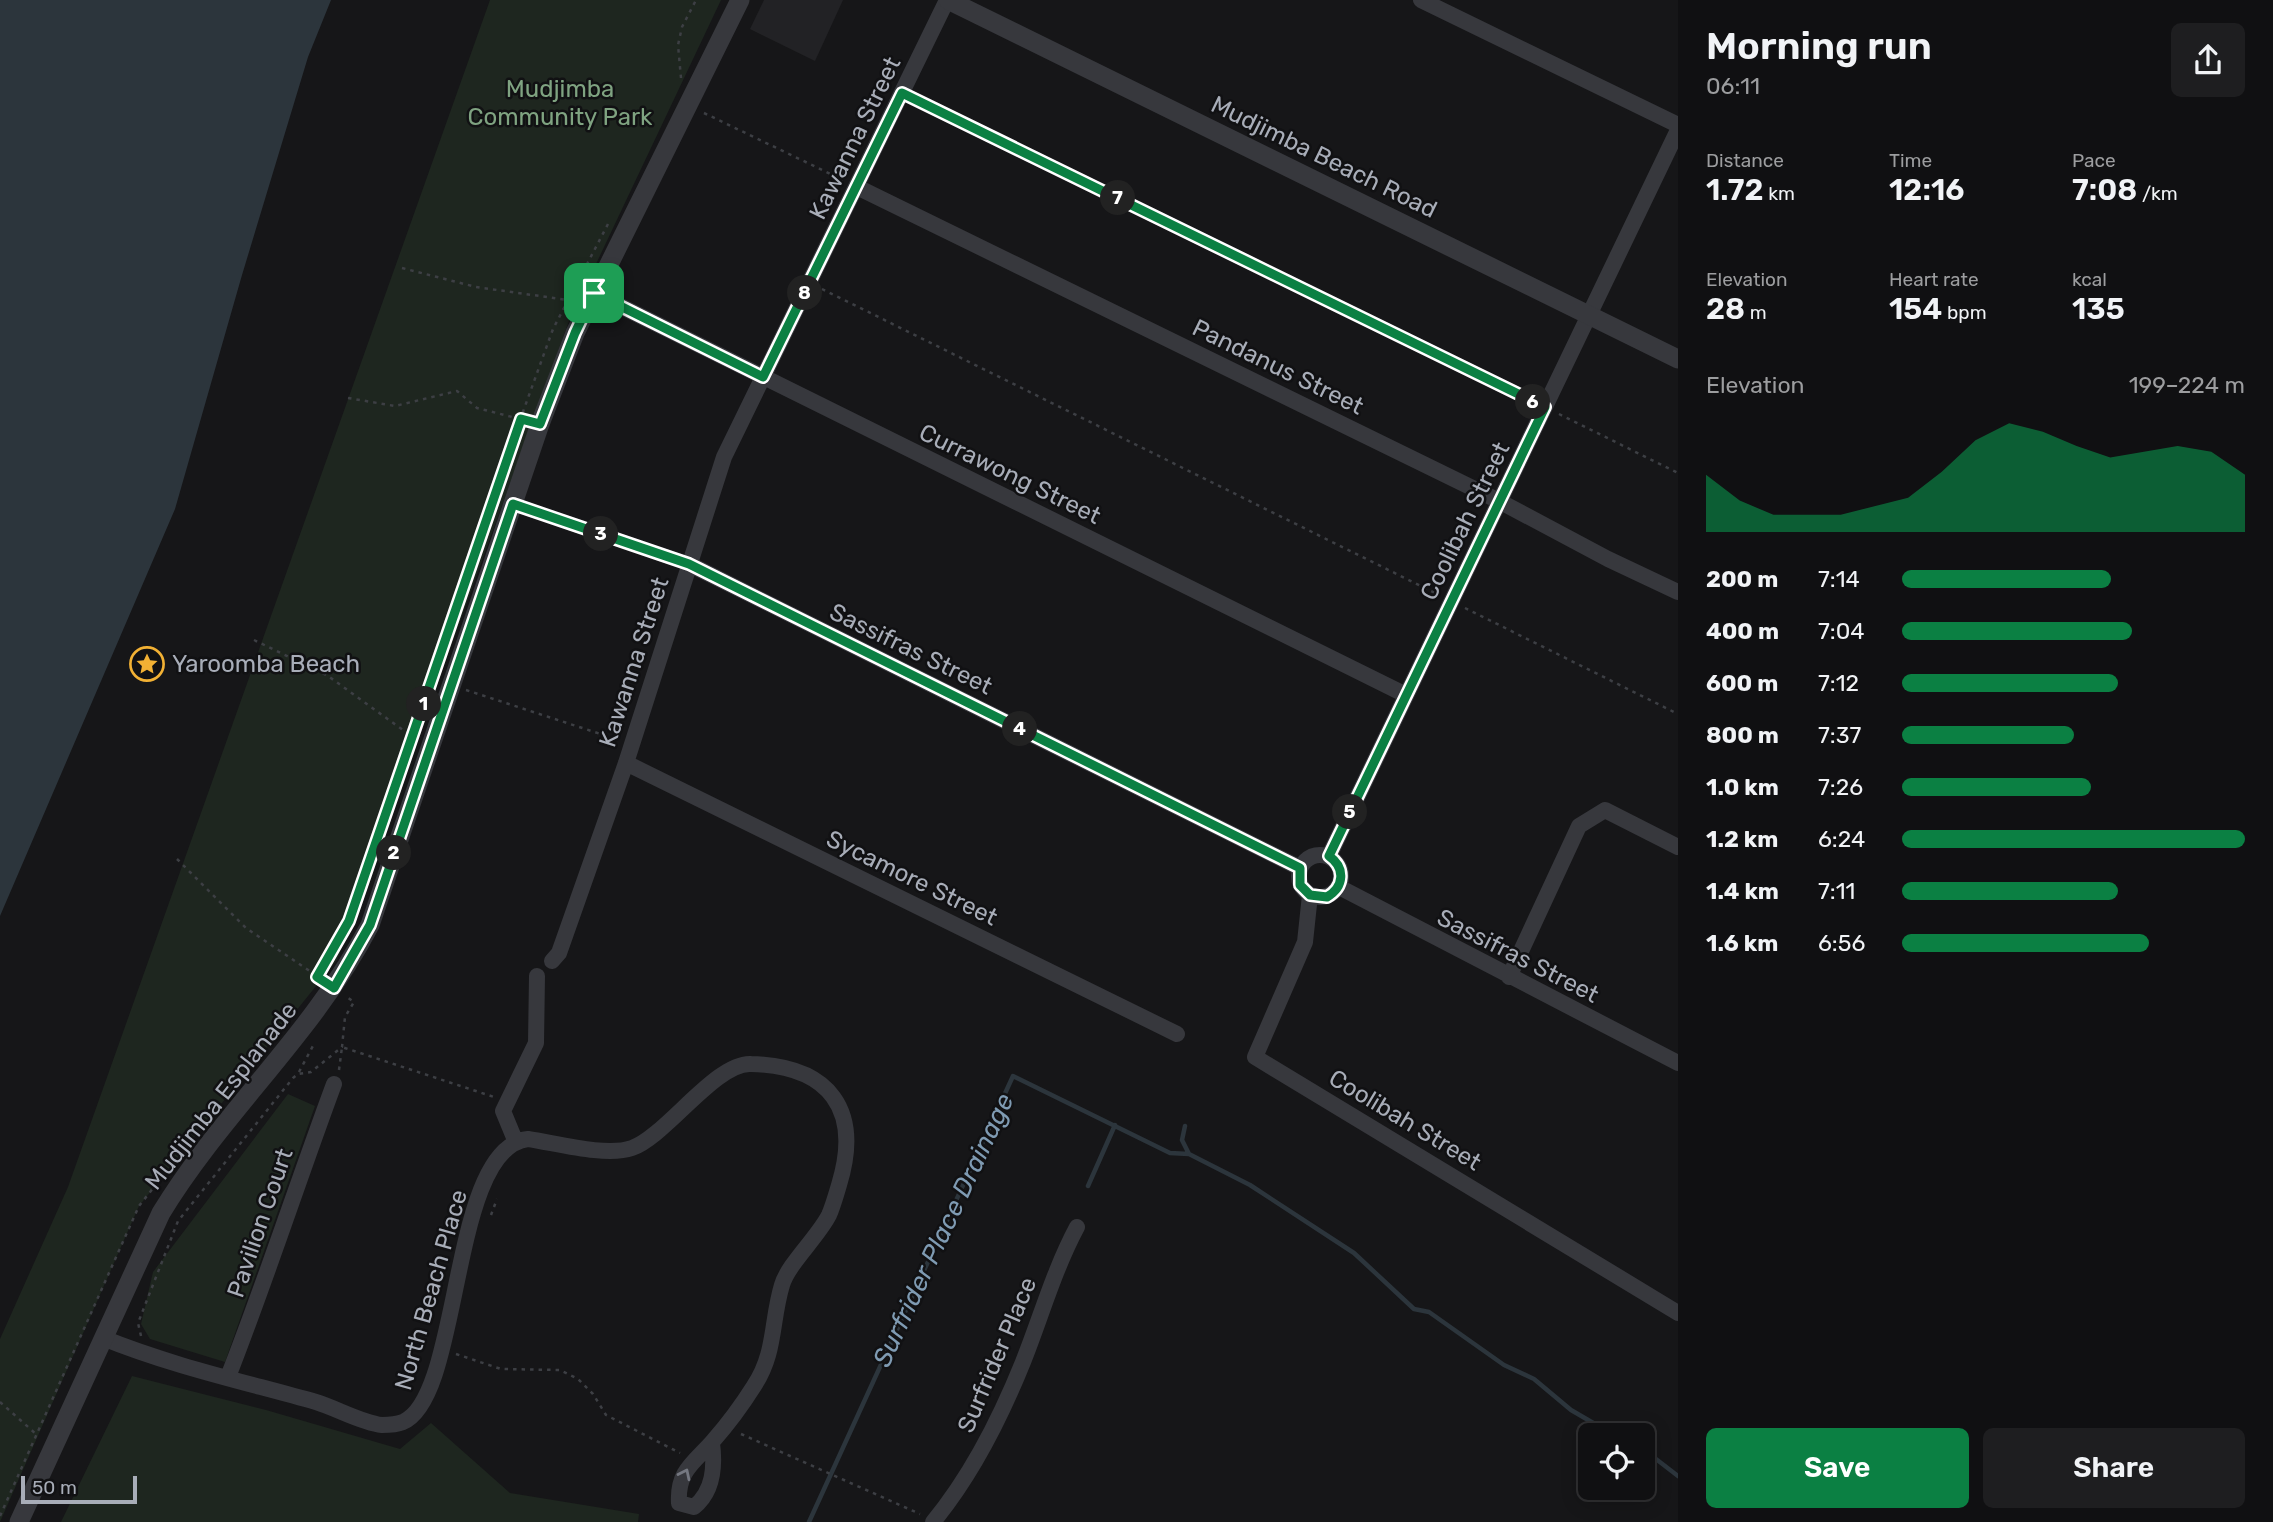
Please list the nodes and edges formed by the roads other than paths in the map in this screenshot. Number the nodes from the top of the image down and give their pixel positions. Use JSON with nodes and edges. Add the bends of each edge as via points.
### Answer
{"nodes":[{"id":1,"x":740,"y":0,"type":"edge"},
{"id":2,"x":947,"y":0,"type":"edge"},
{"id":3,"x":1421,"y":0,"type":"edge"},
{"id":4,"x":1678,"y":127,"type":"edge"},
{"id":5,"x":857,"y":187,"type":"junction"},
{"id":6,"x":583,"y":300,"type":"junction"},
{"id":7,"x":1589,"y":315,"type":"junction"},
{"id":8,"x":1678,"y":359,"type":"edge"},
{"id":9,"x":763,"y":377,"type":"junction"},
{"id":10,"x":1499,"y":501,"type":"junction"},
{"id":11,"x":689,"y":564,"type":"junction"},
{"id":12,"x":1678,"y":592,"type":"edge"},
{"id":13,"x":1406,"y":695,"type":"junction"},
{"id":14,"x":626,"y":763,"type":"junction"},
{"id":15,"x":1678,"y":847,"type":"edge"},
{"id":16,"x":1329,"y":856,"type":"junction"},
{"id":17,"x":1300,"y":868,"type":"junction"},
{"id":18,"x":1339,"y":887,"type":"junction"},
{"id":19,"x":1310,"y":895,"type":"junction"},
{"id":20,"x":552,"y":961,"type":"dead end"},
{"id":21,"x":537,"y":976,"type":"dead end"},
{"id":22,"x":1508,"y":977,"type":"junction"},
{"id":23,"x":1177,"y":1034,"type":"dead end"},
{"id":24,"x":1678,"y":1063,"type":"edge"},
{"id":25,"x":334,"y":1084,"type":"road end"},
{"id":26,"x":515,"y":1140,"type":"junction"},
{"id":27,"x":1077,"y":1227,"type":"dead end"},
{"id":28,"x":1678,"y":1313,"type":"edge"},
{"id":29,"x":103,"y":1338,"type":"junction"},
{"id":30,"x":228,"y":1377,"type":"junction"},
{"id":31,"x":717,"y":1437,"type":"junction"},
{"id":32,"x":953,"y":1499,"type":"junction"},
{"id":33,"x":926,"y":1518,"type":"edge"},
{"id":34,"x":19,"y":1522,"type":"edge"},
{"id":35,"x":945,"y":1522,"type":"edge"}],
"edges":[{"from":1,"to":6,"type":"street","name":"Mudjimba Esplanade"},
{"from":2,"to":5,"type":"street","name":"Kawanna Street"},
{"from":2,"to":7,"type":"street","name":"Mudjimba Beach Road"},
{"from":3,"to":4,"type":"street"},
{"from":4,"to":7,"type":"street","name":"Coolibah Street"},
{"from":5,"to":9,"type":"street","name":"Kawanna Street"},
{"from":5,"to":10,"type":"street","name":"Pandanus Street"},
{"from":6,"to":9,"type":"street","name":"Currawong Street"},
{"from":6,"to":29,"type":"street","name":"Mudjimba Esplanade","via":[[450,685],[422,741],[370,925],[340,992],[172,1195]]},
{"from":7,"to":8,"type":"street","name":"Mudjimba Beach Road"},
{"from":7,"to":10,"type":"street","name":"Coolibah Street"},
{"from":9,"to":11,"type":"street","name":"Kawanna Street","via":[[724,457]]},
{"from":9,"to":13,"type":"street","name":"Currawong Street"},
{"from":10,"to":12,"type":"street","name":"Pandanus Street"},
{"from":10,"to":13,"type":"street","name":"Coolibah Street"},
{"from":11,"to":14,"type":"street","name":"Kawanna Street"},
{"from":11,"to":17,"type":"street","name":"Sassifras Street"},
{"from":13,"to":16,"type":"street","name":"Coolibah Street"},
{"from":14,"to":20,"type":"street","name":"Kawanna Street","via":[[559,953]]},
{"from":14,"to":23,"type":"street","name":"Sycamore Street"},
{"from":15,"to":22,"type":"street","via":[[1605,810],[1578,826]]},
{"from":16,"to":17,"type":"street","via":[[1310,857]]},
{"from":16,"to":18,"type":"street","via":[[1340,867]]},
{"from":17,"to":19,"type":"street","via":[[1300,885]]},
{"from":18,"to":19,"type":"street","via":[[1327,897]]},
{"from":18,"to":22,"type":"street","name":"Sassifras Street"},
{"from":19,"to":28,"type":"street","name":"Coolibah Street","via":[[1306,942],[1255,1057]]},
{"from":21,"to":26,"type":"street","via":[[537,1043],[503,1111]]},
{"from":22,"to":24,"type":"street","name":"Sassifras Street"},
{"from":25,"to":30,"type":"street","name":"Pavilion Court"},
{"from":26,"to":30,"type":"street","name":"North Beach Place","via":[[490,1172],[470,1222],[442,1349],[421,1408],[402,1422],[381,1425]]},
{"from":26,"to":31,"type":"street","via":[[616,1152],[635,1147],[716,1078],[748,1063],[795,1070],[832,1092],[845,1118],[847,1159],[829,1215],[782,1283],[772,1349],[756,1384]]},
{"from":27,"to":32,"type":"street","name":"Surfrider Place","via":[[996,1425]]},
{"from":29,"to":30,"type":"street","name":"North Beach Place"},
{"from":29,"to":34,"type":"street","name":"Mudjimba Esplanade"},
{"from":31,"to":31,"type":"street","one_way":true,"via":[[716,1467],[703,1500],[694,1507],[679,1503],[678,1488],[692,1460]]},
{"from":32,"to":33,"type":"street","name":"Surfrider Place"},
{"from":32,"to":35,"type":"street","name":"Surfrider Place"}]}
